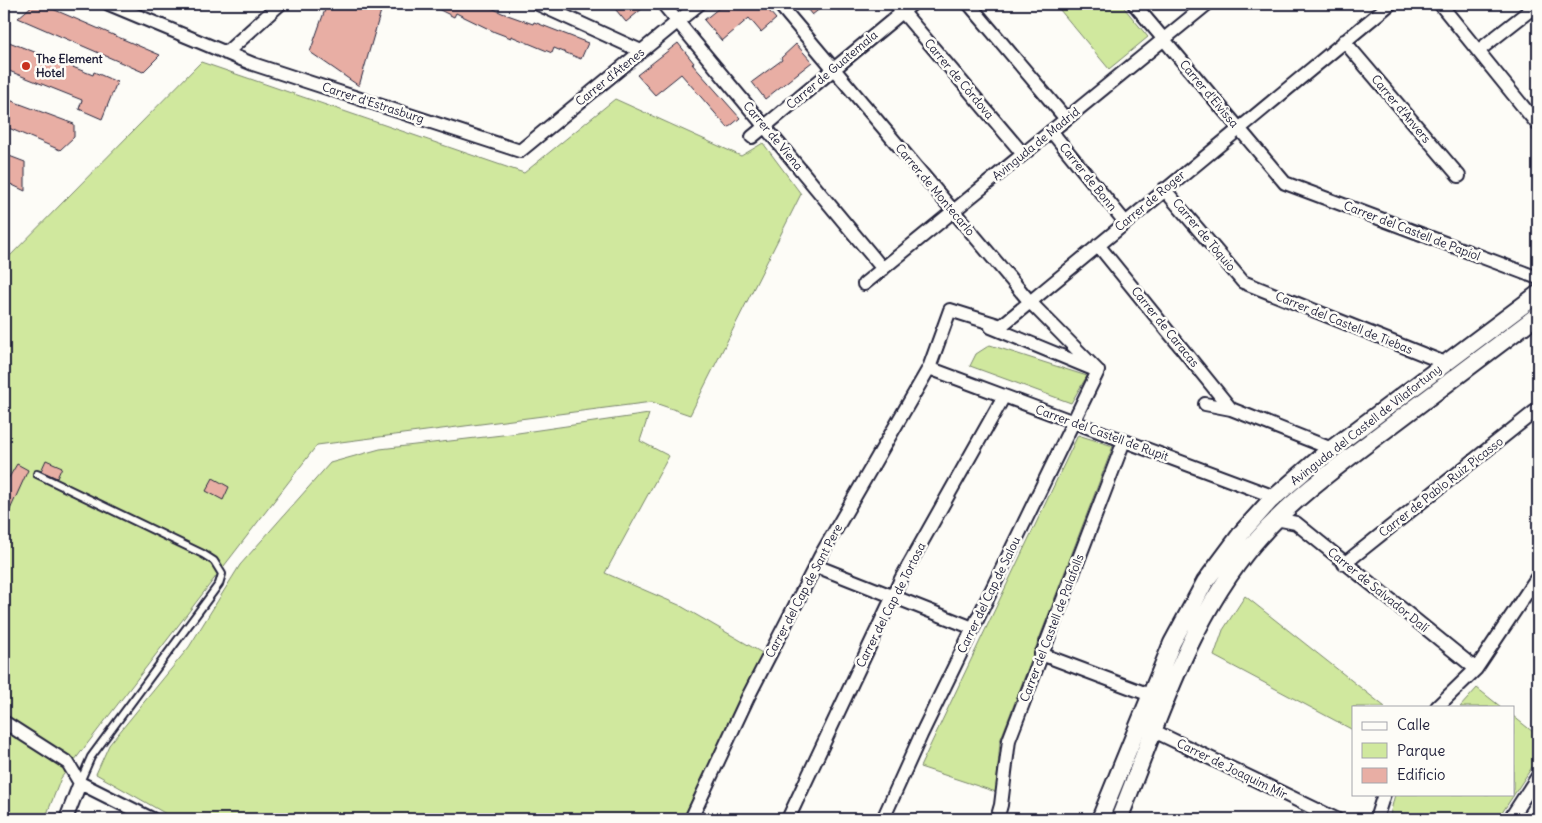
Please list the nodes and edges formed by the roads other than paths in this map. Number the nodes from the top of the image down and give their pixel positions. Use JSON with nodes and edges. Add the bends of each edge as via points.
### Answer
{"nodes":[{"id":1,"x":109,"y":4,"type":"edge"},
{"id":2,"x":280,"y":4,"type":"edge"},
{"id":3,"x":538,"y":4,"type":"edge"},
{"id":4,"x":663,"y":4,"type":"edge"},
{"id":5,"x":699,"y":4,"type":"edge"},
{"id":6,"x":779,"y":4,"type":"edge"},
{"id":7,"x":912,"y":4,"type":"edge"},
{"id":8,"x":969,"y":4,"type":"edge"},
{"id":9,"x":1134,"y":4,"type":"edge"},
{"id":10,"x":1207,"y":4,"type":"edge"},
{"id":11,"x":1390,"y":4,"type":"edge"},
{"id":12,"x":1440,"y":4,"type":"edge"},
{"id":13,"x":1538,"y":4,"type":"edge"},
{"id":14,"x":899,"y":8,"type":"edge"},
{"id":15,"x":1375,"y":8,"type":"edge"},
{"id":16,"x":678,"y":21,"type":"junction"},
{"id":17,"x":1164,"y":39,"type":"junction"},
{"id":18,"x":1344,"y":42,"type":"junction"},
{"id":19,"x":641,"y":51,"type":"junction"},
{"id":20,"x":1478,"y":51,"type":"junction"},
{"id":21,"x":226,"y":53,"type":"junction"},
{"id":22,"x":832,"y":70,"type":"junction"},
{"id":23,"x":1066,"y":119,"type":"junction"},
{"id":24,"x":1538,"y":125,"type":"edge"},
{"id":25,"x":765,"y":126,"type":"junction"},
{"id":26,"x":1238,"y":128,"type":"junction"},
{"id":27,"x":1051,"y":132,"type":"junction"},
{"id":28,"x":752,"y":136,"type":"dead end"},
{"id":29,"x":520,"y":151,"type":"joint"},
{"id":30,"x":1023,"y":154,"type":"junction"},
{"id":31,"x":1458,"y":176,"type":"dead end"},
{"id":32,"x":1285,"y":183,"type":"joint"},
{"id":33,"x":1164,"y":189,"type":"junction"},
{"id":34,"x":953,"y":212,"type":"junction"},
{"id":35,"x":1124,"y":222,"type":"junction"},
{"id":36,"x":1098,"y":244,"type":"junction"},
{"id":37,"x":883,"y":269,"type":"junction"},
{"id":38,"x":1538,"y":278,"type":"edge"},
{"id":39,"x":1244,"y":282,"type":"joint"},
{"id":40,"x":864,"y":284,"type":"dead end"},
{"id":41,"x":1538,"y":294,"type":"edge"},
{"id":42,"x":1030,"y":302,"type":"junction"},
{"id":43,"x":950,"y":310,"type":"junction"},
{"id":44,"x":1538,"y":315,"type":"edge"},
{"id":45,"x":1445,"y":364,"type":"junction"},
{"id":46,"x":929,"y":368,"type":"junction"},
{"id":47,"x":1098,"y":371,"type":"junction"},
{"id":48,"x":1004,"y":396,"type":"junction"},
{"id":49,"x":1205,"y":404,"type":"dead end"},
{"id":50,"x":1231,"y":409,"type":"junction"},
{"id":51,"x":1538,"y":410,"type":"edge"},
{"id":52,"x":1073,"y":422,"type":"junction"},
{"id":53,"x":1124,"y":441,"type":"junction"},
{"id":54,"x":1332,"y":449,"type":"junction"},
{"id":55,"x":37,"y":474,"type":"dead end"},
{"id":56,"x":1275,"y":497,"type":"junction"},
{"id":57,"x":1276,"y":519,"type":"junction"},
{"id":58,"x":1344,"y":564,"type":"junction"},
{"id":59,"x":816,"y":566,"type":"junction"},
{"id":60,"x":1538,"y":576,"type":"edge"},
{"id":61,"x":893,"y":596,"type":"junction"},
{"id":62,"x":973,"y":628,"type":"junction"},
{"id":63,"x":1041,"y":654,"type":"junction"},
{"id":64,"x":1476,"y":669,"type":"junction"},
{"id":65,"x":1150,"y":696,"type":"junction"},
{"id":66,"x":1438,"y":706,"type":"edge"},
{"id":67,"x":4,"y":722,"type":"edge"},
{"id":68,"x":1154,"y":731,"type":"junction"},
{"id":69,"x":1538,"y":776,"type":"edge"},
{"id":70,"x":80,"y":783,"type":"junction"},
{"id":71,"x":1383,"y":796,"type":"edge"},
{"id":72,"x":144,"y":818,"type":"edge"},
{"id":73,"x":66,"y":819,"type":"edge"},
{"id":74,"x":691,"y":819,"type":"edge"},
{"id":75,"x":788,"y":819,"type":"edge"},
{"id":76,"x":882,"y":819,"type":"edge"},
{"id":77,"x":997,"y":819,"type":"edge"},
{"id":78,"x":1100,"y":819,"type":"edge"},
{"id":79,"x":1119,"y":819,"type":"edge"},
{"id":80,"x":1336,"y":819,"type":"edge"},
{"id":81,"x":1376,"y":819,"type":"edge"},
{"id":82,"x":1510,"y":819,"type":"edge"}],
"edges":[{"from":1,"to":21,"type":"street","name":"Carrer d'Estrasburg"},
{"from":2,"to":21,"type":"street"},
{"from":3,"to":19,"type":"street"},
{"from":4,"to":16,"type":"street","name":"Carrer de Viena"},
{"from":5,"to":16,"type":"street","name":"Carrer d'Atenes"},
{"from":6,"to":22,"type":"street","name":"Carrer de Montecarlo"},
{"from":7,"to":14,"type":"street","name":"Carrer de Guatemala"},
{"from":8,"to":23,"type":"street"},
{"from":9,"to":17,"type":"street","name":"Carrer d'Eivissa"},
{"from":10,"to":17,"type":"street","name":"Avinguda de Madrid"},
{"from":11,"to":15,"type":"street","name":"Carrer de Roger"},
{"from":12,"to":20,"type":"street"},
{"from":13,"to":20,"type":"street"},
{"from":14,"to":22,"type":"street","name":"Carrer de Guatemala"},
{"from":14,"to":30,"type":"street","name":"Carrer de Còrdova"},
{"from":15,"to":18,"type":"street","name":"Carrer de Roger"},
{"from":16,"to":19,"type":"street","name":"Carrer d'Atenes"},
{"from":16,"to":25,"type":"street","name":"Carrer de Viena"},
{"from":17,"to":23,"type":"street","name":"Avinguda de Madrid"},
{"from":17,"to":26,"type":"street","name":"Carrer d'Eivissa"},
{"from":18,"to":26,"type":"street","name":"Carrer de Roger"},
{"from":18,"to":31,"type":"street","name":"Carrer d'Anvers"},
{"from":19,"to":29,"type":"street","name":"Carrer d'Atenes"},
{"from":20,"to":24,"type":"street"},
{"from":21,"to":29,"type":"street","name":"Carrer d'Estrasburg"},
{"from":22,"to":25,"type":"street","name":"Carrer de Guatemala"},
{"from":22,"to":34,"type":"street","name":"Carrer de Montecarlo"},
{"from":23,"to":27,"type":"street","name":"Avinguda de Madrid"},
{"from":25,"to":28,"type":"street","name":"Carrer de Guatemala"},
{"from":25,"to":37,"type":"street","name":"Carrer de Viena"},
{"from":26,"to":32,"type":"street","name":"Carrer d'Eivissa"},
{"from":26,"to":33,"type":"street","name":"Carrer de Roger"},
{"from":27,"to":30,"type":"street","name":"Avinguda de Madrid"},
{"from":27,"to":35,"type":"street","name":"Carrer de Bonn"},
{"from":30,"to":34,"type":"street","name":"Avinguda de Madrid"},
{"from":32,"to":38,"type":"street","name":"Carrer del Castell de Papiol"},
{"from":33,"to":35,"type":"street","name":"Carrer de Roger"},
{"from":33,"to":39,"type":"street","name":"Carrer de Tòquio"},
{"from":34,"to":37,"type":"street","name":"Avinguda de Madrid"},
{"from":34,"to":42,"type":"street","name":"Carrer de Montecarlo"},
{"from":35,"to":36,"type":"street","name":"Carrer de Roger"},
{"from":36,"to":42,"type":"street","name":"Carrer de Roger"},
{"from":36,"to":50,"type":"street","name":"Carrer de Caracas"},
{"from":37,"to":40,"type":"street","name":"Avinguda de Madrid"},
{"from":39,"to":45,"type":"street","name":"Carrer del Castell de Tiebas"},
{"from":41,"to":45,"type":"street","name":"Avinguda del Castell de Vilafortuny"},
{"from":42,"to":43,"type":"street","name":"Carrer de Roger","via":[[1000,326]]},
{"from":42,"to":47,"type":"street","name":"Carrer de Montecarlo"},
{"from":43,"to":46,"type":"street"},
{"from":43,"to":47,"type":"street"},
{"from":44,"to":57,"type":"street","name":"Avinguda del Castell de Vilafortuny","via":[[1333,470]]},
{"from":45,"to":54,"type":"street","name":"Avinguda del Castell de Vilafortuny"},
{"from":46,"to":48,"type":"street","name":"Carrer del Castell de Rupit"},
{"from":46,"to":59,"type":"street","name":"Carrer del Cap de Sant Pere"},
{"from":47,"to":52,"type":"street","name":"Carrer del Cap de Salou"},
{"from":48,"to":52,"type":"street","name":"Carrer del Castell de Rupit"},
{"from":48,"to":61,"type":"street","name":"Carrer del Cap de Tortosa"},
{"from":49,"to":50,"type":"street"},
{"from":50,"to":54,"type":"street"},
{"from":51,"to":58,"type":"street","name":"Carrer de Pablo Ruiz Picasso"},
{"from":52,"to":53,"type":"street","name":"Carrer del Castell de Rupit"},
{"from":52,"to":62,"type":"street","name":"Carrer del Cap de Salou"},
{"from":53,"to":56,"type":"street","name":"Carrer del Castell de Rupit"},
{"from":53,"to":63,"type":"street","name":"Carrer del Castell de Palafolls"},
{"from":54,"to":56,"type":"street","name":"Avinguda del Castell de Vilafortuny"},
{"from":55,"to":70,"type":"lane","via":[[203,554],[214,561],[222,574],[219,584],[91,757]]},
{"from":56,"to":65,"type":"street","name":"Avinguda del Castell de Vilafortuny","via":[[1243,531],[1205,582],[1172,642]]},
{"from":57,"to":58,"type":"street","name":"Carrer de Salvador Dalí","via":[[1296,523]]},
{"from":57,"to":68,"type":"street","name":"Avinguda del Castell de Vilafortuny","via":[[1254,543],[1221,590],[1189,646]]},
{"from":58,"to":64,"type":"street","name":"Carrer de Salvador Dalí"},
{"from":59,"to":61,"type":"street"},
{"from":59,"to":74,"type":"street","name":"Carrer del Cap de Sant Pere","via":[[748,697]]},
{"from":60,"to":64,"type":"street"},
{"from":61,"to":62,"type":"street"},
{"from":61,"to":75,"type":"street","name":"Carrer del Cap de Tortosa"},
{"from":62,"to":76,"type":"street","name":"Carrer del Cap de Salou"},
{"from":63,"to":65,"type":"street"},
{"from":63,"to":77,"type":"street","name":"Carrer del Castell de Palafolls","via":[[1009,740],[1002,804]]},
{"from":64,"to":66,"type":"street"},
{"from":65,"to":78,"type":"street","name":"Avinguda del Castell de Vilafortuny"},
{"from":67,"to":70,"type":"street","via":[[68,763]]},
{"from":68,"to":79,"type":"street","name":"Avinguda del Castell de Vilafortuny"},
{"from":68,"to":80,"type":"street","name":"Carrer de Joaquim Mir"},
{"from":69,"to":82,"type":"street"},
{"from":70,"to":72,"type":"street"},
{"from":70,"to":73,"type":"street"},
{"from":71,"to":81,"type":"street"}]}
